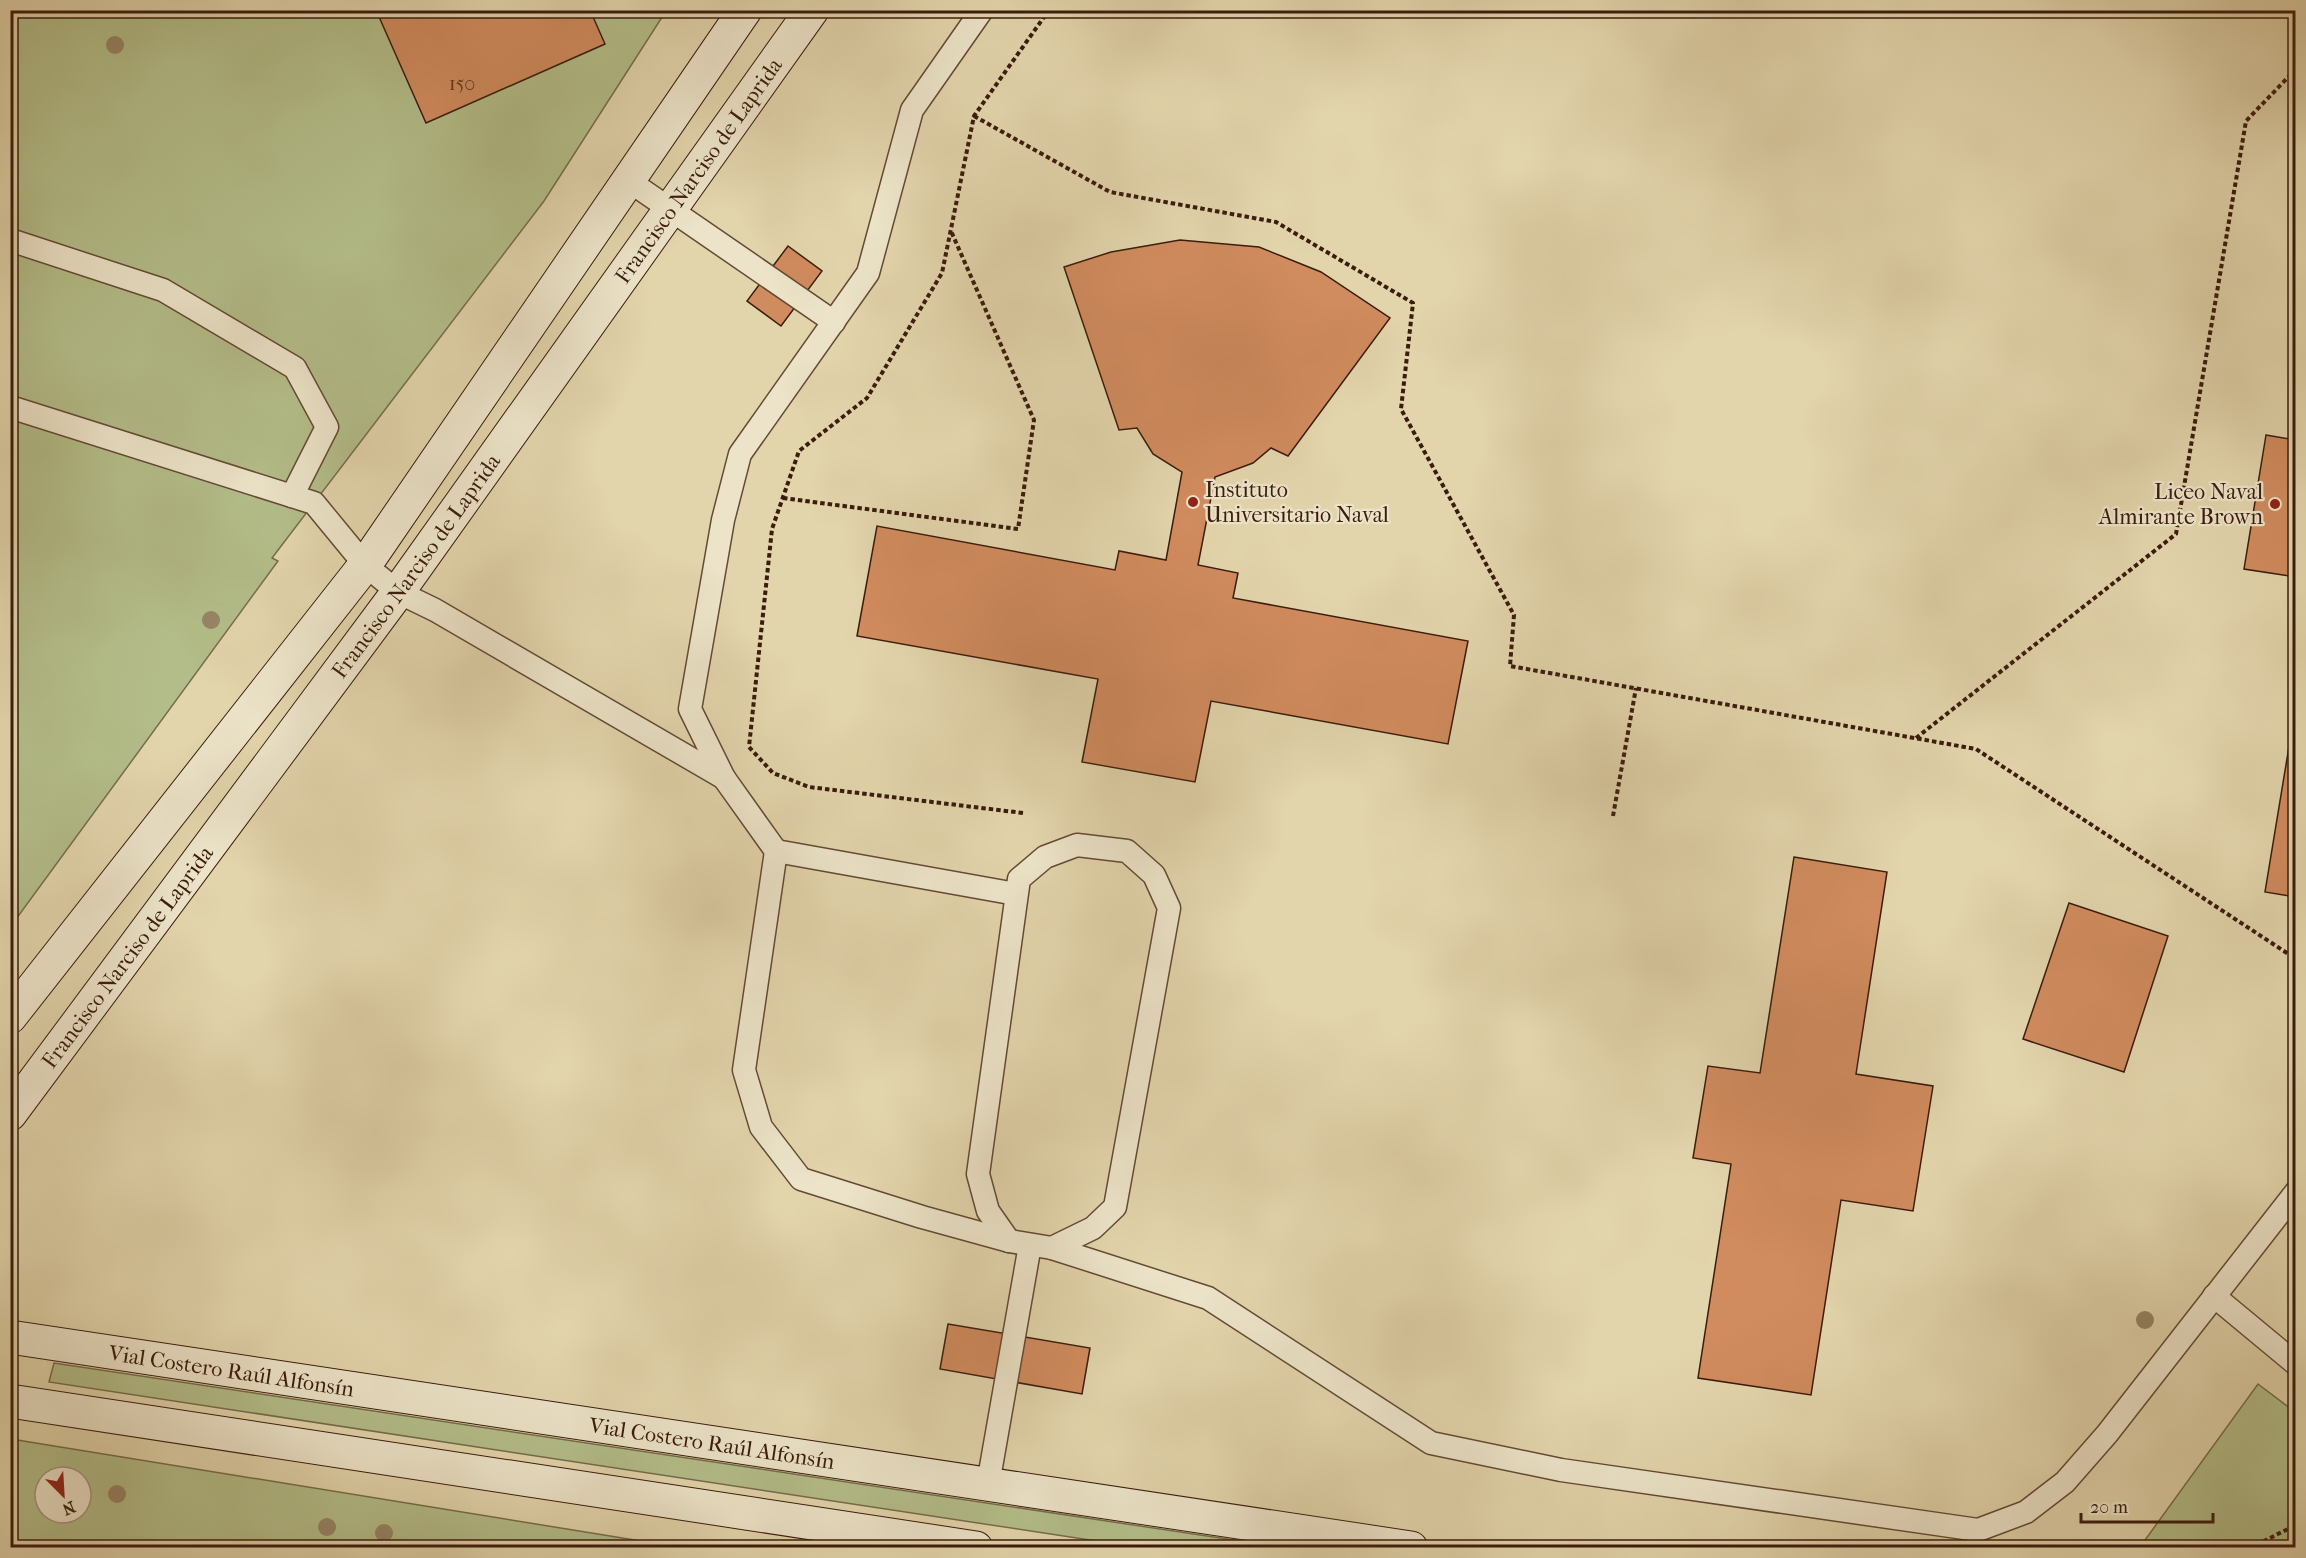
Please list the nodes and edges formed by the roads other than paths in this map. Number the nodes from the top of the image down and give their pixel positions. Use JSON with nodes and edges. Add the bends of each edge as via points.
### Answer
{"nodes":[{"id":1,"x":745,"y":10,"type":"edge"},
{"id":2,"x":812,"y":10,"type":"edge"},
{"id":3,"x":982,"y":10,"type":"edge"},
{"id":4,"x":629,"y":181,"type":"junction"},
{"id":5,"x":672,"y":209,"type":"junction"},
{"id":6,"x":10,"y":240,"type":"edge"},
{"id":7,"x":834,"y":322,"type":"junction"},
{"id":8,"x":10,"y":407,"type":"edge"},
{"id":9,"x":292,"y":496,"type":"junction"},
{"id":10,"x":365,"y":565,"type":"junction"},
{"id":11,"x":398,"y":592,"type":"junction"},
{"id":12,"x":724,"y":778,"type":"junction"},
{"id":13,"x":776,"y":851,"type":"junction"},
{"id":14,"x":1016,"y":894,"type":"junction"},
{"id":15,"x":10,"y":1017,"type":"edge"},
{"id":16,"x":10,"y":1114,"type":"edge"},
{"id":17,"x":2295,"y":1192,"type":"edge"},
{"id":18,"x":1019,"y":1243,"type":"junction"},
{"id":19,"x":1052,"y":1248,"type":"junction"},
{"id":20,"x":2214,"y":1296,"type":"junction"},
{"id":21,"x":10,"y":1337,"type":"edge"},
{"id":22,"x":2295,"y":1365,"type":"edge"},
{"id":23,"x":10,"y":1401,"type":"edge"},
{"id":24,"x":988,"y":1484,"type":"junction"},
{"id":25,"x":976,"y":1548,"type":"edge"},
{"id":26,"x":1411,"y":1548,"type":"edge"}],
"edges":[{"from":1,"to":4,"type":"street","name":"Francisco Narciso de Laprida"},
{"from":2,"to":5,"type":"street","name":"Francisco Narciso de Laprida"},
{"from":3,"to":7,"type":"lane","via":[[912,110],[868,273]]},
{"from":4,"to":5,"type":"lane"},
{"from":4,"to":10,"type":"street","name":"Francisco Narciso de Laprida"},
{"from":5,"to":7,"type":"lane"},
{"from":5,"to":11,"type":"street","name":"Francisco Narciso de Laprida"},
{"from":6,"to":9,"type":"lane","via":[[163,290],[295,368],[327,427]]},
{"from":7,"to":12,"type":"lane","via":[[740,454],[723,520],[690,710]]},
{"from":8,"to":9,"type":"lane"},
{"from":9,"to":10,"type":"lane","via":[[314,503]]},
{"from":10,"to":11,"type":"lane"},
{"from":10,"to":15,"type":"street","name":"Francisco Narciso de Laprida"},
{"from":11,"to":12,"type":"lane"},
{"from":11,"to":16,"type":"street","name":"Francisco Narciso de Laprida"},
{"from":12,"to":13,"type":"lane"},
{"from":13,"to":14,"type":"lane"},
{"from":13,"to":18,"type":"lane","via":[[744,1070],[760,1127],[801,1179]]},
{"from":14,"to":18,"type":"lane","via":[[978,1174],[988,1211]]},
{"from":14,"to":19,"type":"lane","via":[[1018,879],[1045,858],[1077,845],[1127,851],[1154,875],[1168,908],[1115,1207],[1093,1228]]},
{"from":17,"to":20,"type":"lane"},
{"from":18,"to":19,"type":"lane"},
{"from":18,"to":24,"type":"lane"},
{"from":19,"to":20,"type":"lane","via":[[1208,1298],[1431,1443],[1562,1470],[1978,1530],[2026,1512],[2065,1482]]},
{"from":20,"to":22,"type":"lane"},
{"from":21,"to":24,"type":"street","name":"Vial Costero Raúl Alfonsín"},
{"from":23,"to":25,"type":"street"},
{"from":24,"to":26,"type":"street","name":"Vial Costero Raúl Alfonsín"}]}
